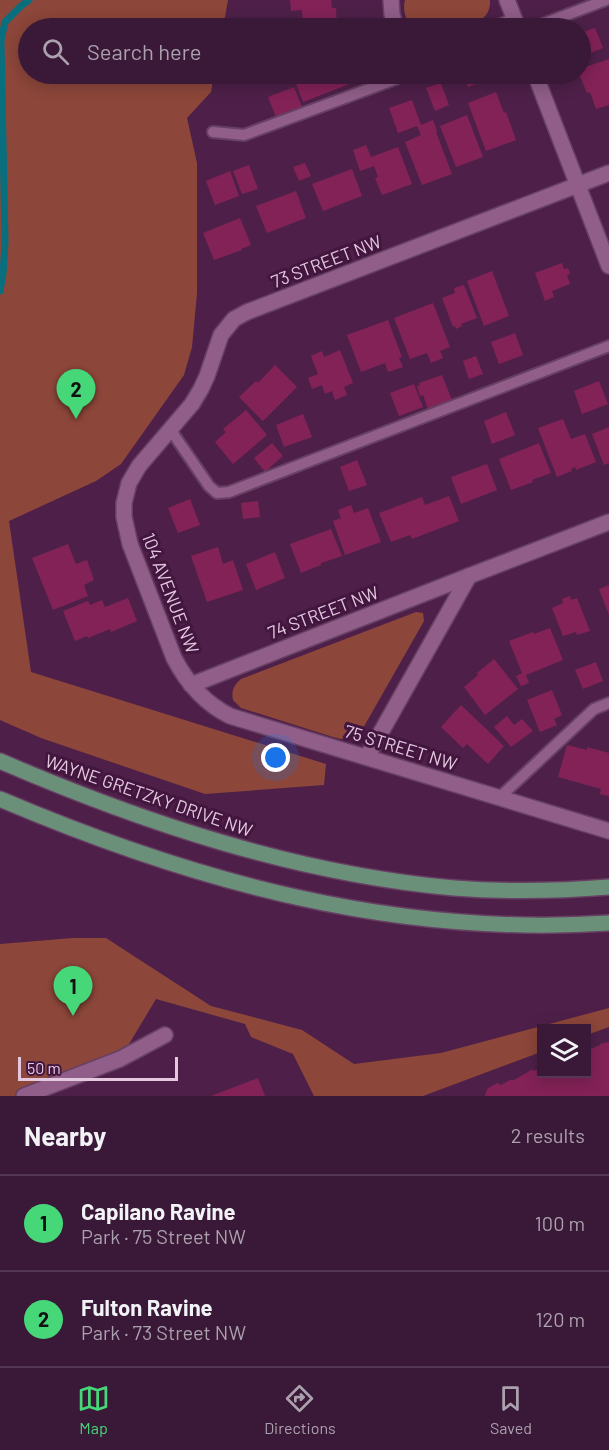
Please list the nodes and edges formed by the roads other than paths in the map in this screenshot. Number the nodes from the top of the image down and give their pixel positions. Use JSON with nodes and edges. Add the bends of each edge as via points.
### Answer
{"nodes":[{"id":1,"x":391,"y":0,"type":"edge"},
{"id":2,"x":507,"y":0,"type":"edge"},
{"id":3,"x":606,"y":0,"type":"edge"},
{"id":4,"x":393,"y":18,"type":"edge"},
{"id":5,"x":514,"y":18,"type":"edge"},
{"id":6,"x":558,"y":18,"type":"edge"},
{"id":7,"x":382,"y":84,"type":"edge"},
{"id":8,"x":539,"y":84,"type":"edge"},
{"id":9,"x":213,"y":132,"type":"dead end"},
{"id":10,"x":609,"y":173,"type":"edge"},
{"id":11,"x":578,"y":185,"type":"junction"},
{"id":12,"x":609,"y":266,"type":"edge"},
{"id":13,"x":609,"y":346,"type":"edge"},
{"id":14,"x":170,"y":429,"type":"junction"},
{"id":15,"x":132,"y":476,"type":"joint"},
{"id":16,"x":609,"y":522,"type":"edge"},
{"id":17,"x":469,"y":576,"type":"junction"},
{"id":18,"x":191,"y":685,"type":"junction"},
{"id":19,"x":609,"y":703,"type":"edge"},
{"id":20,"x":367,"y":757,"type":"junction"},
{"id":21,"x":0,"y":762,"type":"edge"},
{"id":22,"x":500,"y":797,"type":"junction"},
{"id":23,"x":0,"y":799,"type":"edge"},
{"id":24,"x":609,"y":831,"type":"edge"},
{"id":25,"x":609,"y":887,"type":"edge"},
{"id":26,"x":609,"y":923,"type":"edge"},
{"id":27,"x":165,"y":1035,"type":"dead end"},
{"id":28,"x":24,"y":1096,"type":"edge"}],
"edges":[{"from":1,"to":4,"type":"street"},
{"from":2,"to":5,"type":"street"},
{"from":3,"to":6,"type":"lane"},
{"from":7,"to":9,"type":"lane","via":[[244,135]]},
{"from":8,"to":11,"type":"street"},
{"from":10,"to":11,"type":"street","name":"73 STREET NW"},
{"from":11,"to":12,"type":"street"},
{"from":11,"to":14,"type":"street","name":"73 STREET NW","via":[[234,319],[221,334],[207,376],[192,404]]},
{"from":13,"to":14,"type":"lane","via":[[229,492],[217,493],[209,486]]},
{"from":14,"to":15,"type":"street","name":"73 STREET NW"},
{"from":15,"to":18,"type":"street","name":"104 AVENUE NW","via":[[124,503],[130,544],[174,658]]},
{"from":16,"to":17,"type":"street","name":"74 STREET NW"},
{"from":17,"to":18,"type":"street","name":"74 STREET NW"},
{"from":17,"to":20,"type":"street"},
{"from":18,"to":20,"type":"street","name":"75 STREET NW","via":[[211,705],[230,716]]},
{"from":19,"to":22,"type":"lane","via":[[594,709]]},
{"from":20,"to":22,"type":"street","name":"75 STREET NW"},
{"from":21,"to":25,"type":"main road","name":"WAYNE GRETZKY DRIVE NW","via":[[191,834],[321,867],[454,888]]},
{"from":22,"to":24,"type":"street","name":"75 STREET NW"},
{"from":23,"to":26,"type":"main road","via":[[179,866],[316,902],[455,922],[546,926]]},
{"from":27,"to":28,"type":"street","via":[[120,1059]]}]}
